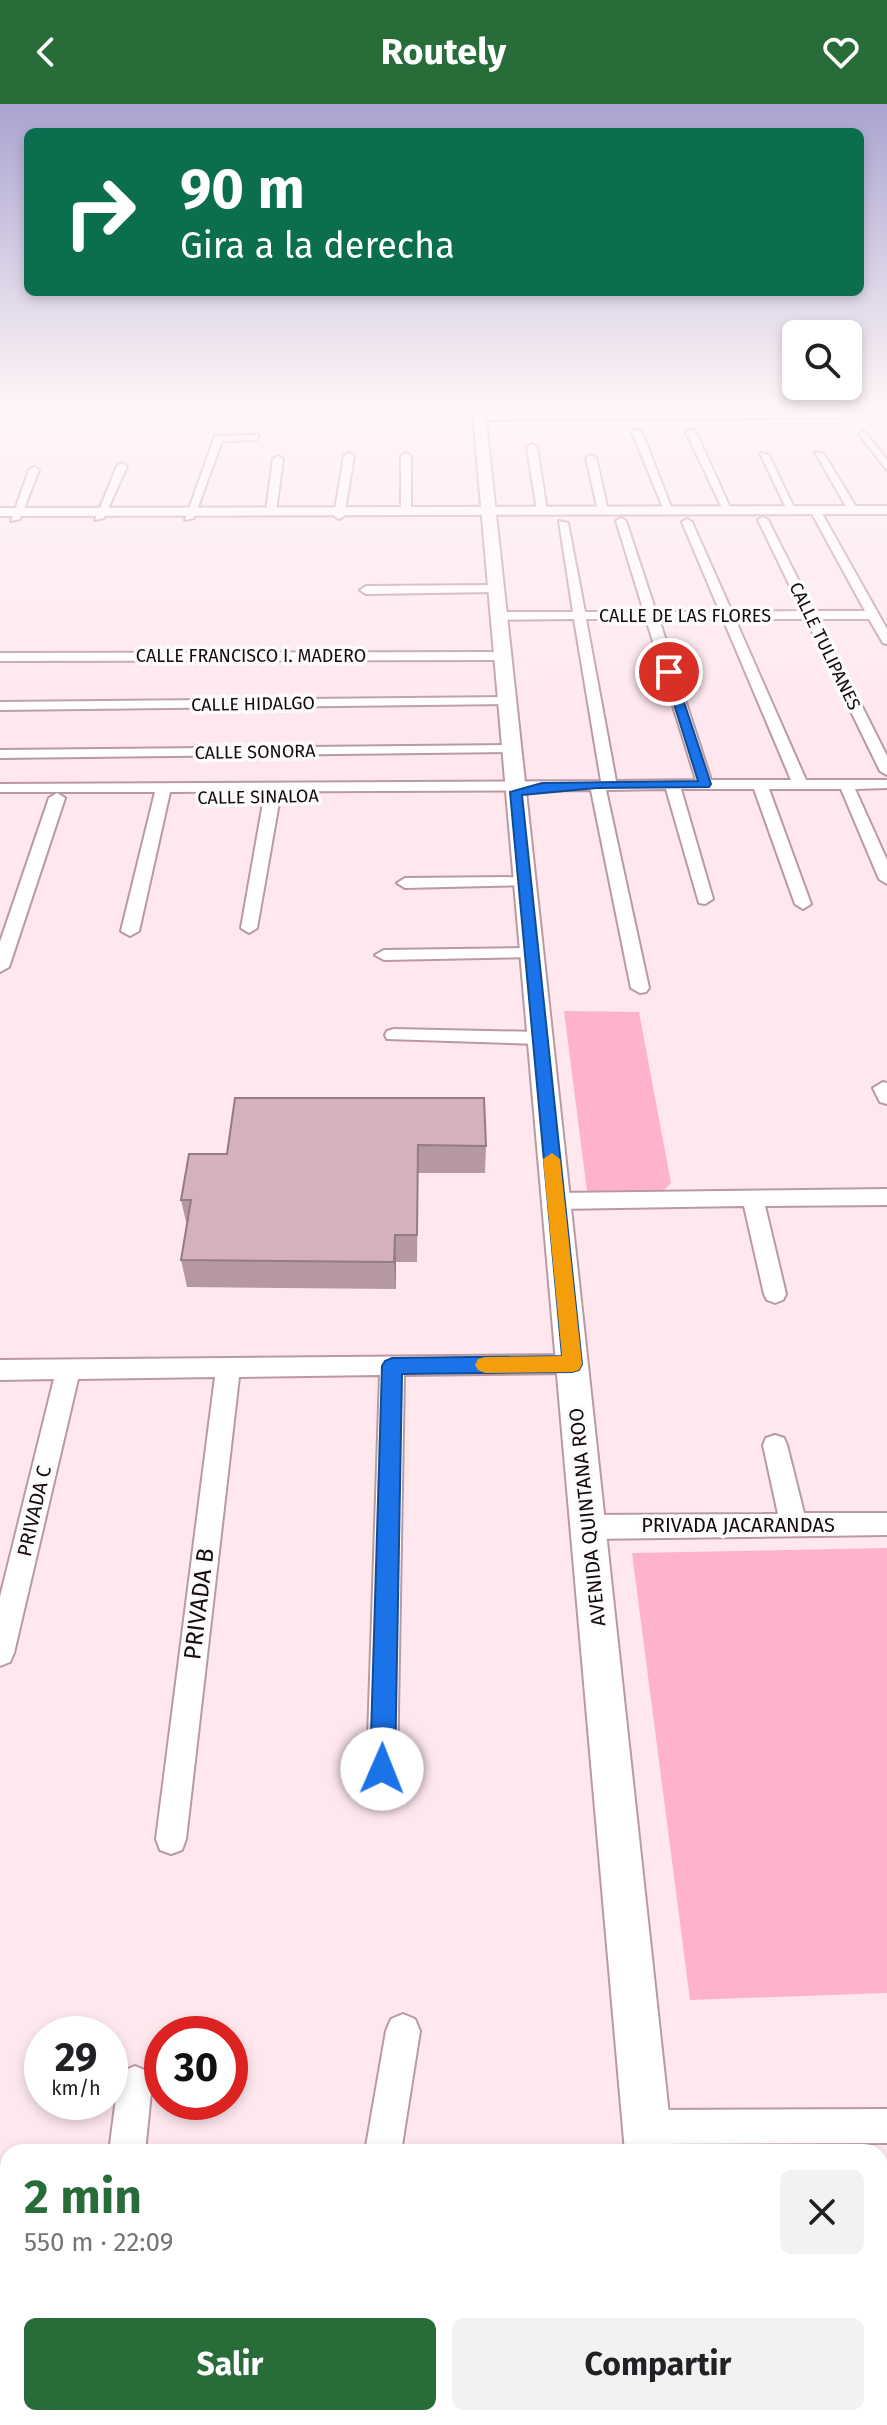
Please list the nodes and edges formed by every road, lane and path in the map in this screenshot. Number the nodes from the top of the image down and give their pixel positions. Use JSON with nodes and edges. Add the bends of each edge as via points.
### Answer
{"nodes":[{"id":1,"x":18,"y":511,"type":"edge"},
{"id":2,"x":103,"y":511,"type":"edge"},
{"id":3,"x":263,"y":511,"type":"edge"},
{"id":4,"x":282,"y":511,"type":"edge"},
{"id":5,"x":367,"y":511,"type":"edge"},
{"id":6,"x":487,"y":511,"type":"edge"},
{"id":7,"x":488,"y":511,"type":"edge"},
{"id":8,"x":816,"y":511,"type":"edge"},
{"id":9,"x":0,"y":512,"type":"edge"},
{"id":10,"x":339,"y":513,"type":"junction"},
{"id":11,"x":191,"y":514,"type":"junction"},
{"id":12,"x":101,"y":515,"type":"junction"},
{"id":13,"x":16,"y":516,"type":"junction"},
{"id":14,"x":0,"y":519,"type":"edge"},
{"id":15,"x":763,"y":520,"type":"dead end"},
{"id":16,"x":621,"y":521,"type":"dead end"},
{"id":17,"x":687,"y":522,"type":"dead end"},
{"id":18,"x":563,"y":523,"type":"dead end"},
{"id":19,"x":366,"y":590,"type":"dead end"},
{"id":20,"x":496,"y":602,"type":"junction"},
{"id":21,"x":728,"y":615,"type":"junction"},
{"id":22,"x":810,"y":615,"type":"junction"},
{"id":23,"x":873,"y":615,"type":"junction"},
{"id":24,"x":579,"y":616,"type":"junction"},
{"id":25,"x":651,"y":616,"type":"junction"},
{"id":26,"x":887,"y":640,"type":"edge"},
{"id":27,"x":501,"y":656,"type":"junction"},
{"id":28,"x":0,"y":657,"type":"edge"},
{"id":29,"x":506,"y":701,"type":"junction"},
{"id":30,"x":0,"y":706,"type":"edge"},
{"id":31,"x":511,"y":749,"type":"junction"},
{"id":32,"x":0,"y":754,"type":"edge"},
{"id":33,"x":887,"y":771,"type":"edge"},
{"id":34,"x":603,"y":784,"type":"junction"},
{"id":35,"x":672,"y":784,"type":"junction"},
{"id":36,"x":705,"y":784,"type":"junction"},
{"id":37,"x":760,"y":784,"type":"junction"},
{"id":38,"x":800,"y":784,"type":"junction"},
{"id":39,"x":846,"y":784,"type":"junction"},
{"id":40,"x":887,"y":784,"type":"edge"},
{"id":41,"x":0,"y":788,"type":"edge"},
{"id":42,"x":524,"y":788,"type":"junction"},
{"id":43,"x":163,"y":792,"type":"junction"},
{"id":44,"x":272,"y":797,"type":"junction"},
{"id":45,"x":57,"y":798,"type":"junction"},
{"id":46,"x":0,"y":799,"type":"edge"},
{"id":47,"x":887,"y":879,"type":"edge"},
{"id":48,"x":524,"y":882,"type":"junction"},
{"id":49,"x":405,"y":883,"type":"dead end"},
{"id":50,"x":705,"y":899,"type":"dead end"},
{"id":51,"x":803,"y":904,"type":"dead end"},
{"id":52,"x":249,"y":928,"type":"dead end"},
{"id":53,"x":130,"y":931,"type":"dead end"},
{"id":54,"x":531,"y":953,"type":"junction"},
{"id":55,"x":384,"y":955,"type":"dead end"},
{"id":56,"x":0,"y":967,"type":"edge"},
{"id":57,"x":640,"y":988,"type":"dead end"},
{"id":58,"x":394,"y":1035,"type":"dead end"},
{"id":59,"x":539,"y":1038,"type":"junction"},
{"id":60,"x":887,"y":1197,"type":"edge"},
{"id":61,"x":753,"y":1199,"type":"junction"},
{"id":62,"x":556,"y":1201,"type":"junction"},
{"id":63,"x":775,"y":1294,"type":"dead end"},
{"id":64,"x":572,"y":1364,"type":"junction"},
{"id":65,"x":392,"y":1366,"type":"junction"},
{"id":66,"x":228,"y":1368,"type":"junction"},
{"id":67,"x":0,"y":1370,"type":"edge"},
{"id":68,"x":68,"y":1370,"type":"junction"},
{"id":69,"x":775,"y":1445,"type":"dead end"},
{"id":70,"x":887,"y":1524,"type":"edge"},
{"id":71,"x":794,"y":1525,"type":"junction"},
{"id":72,"x":588,"y":1527,"type":"junction"},
{"id":73,"x":0,"y":1653,"type":"edge"},
{"id":74,"x":382,"y":1769,"type":"dead end"},
{"id":75,"x":171,"y":1839,"type":"dead end"},
{"id":76,"x":403,"y":2031,"type":"dead end"},
{"id":77,"x":135,"y":2083,"type":"dead end"},
{"id":78,"x":887,"y":2126,"type":"edge"},
{"id":79,"x":648,"y":2139,"type":"edge"},
{"id":80,"x":128,"y":2144,"type":"edge"},
{"id":81,"x":384,"y":2144,"type":"edge"}],
"edges":[{"from":1,"to":13,"type":"street"},
{"from":2,"to":12,"type":"street"},
{"from":3,"to":11,"type":"street"},
{"from":4,"to":10,"type":"street"},
{"from":5,"to":10,"type":"street"},
{"from":6,"to":10,"type":"street"},
{"from":7,"to":20,"type":"main road","name":"AVENIDA QUINTANA ROO"},
{"from":8,"to":23,"type":"street"},
{"from":9,"to":13,"type":"street"},
{"from":10,"to":11,"type":"street"},
{"from":11,"to":12,"type":"street"},
{"from":12,"to":13,"type":"street"},
{"from":13,"to":14,"type":"street"},
{"from":15,"to":22,"type":"street","name":"CALLE TULIPANES"},
{"from":16,"to":25,"type":"street"},
{"from":17,"to":21,"type":"street"},
{"from":18,"to":24,"type":"street"},
{"from":19,"to":20,"type":"street","name":"CALLE DE LAS FLORES"},
{"from":20,"to":24,"type":"street","name":"CALLE DE LAS FLORES"},
{"from":20,"to":27,"type":"main road","name":"AVENIDA QUINTANA ROO"},
{"from":21,"to":22,"type":"street","name":"CALLE DE LAS FLORES"},
{"from":21,"to":25,"type":"street","name":"CALLE DE LAS FLORES"},
{"from":21,"to":38,"type":"street"},
{"from":22,"to":23,"type":"street","name":"CALLE DE LAS FLORES"},
{"from":22,"to":33,"type":"street","name":"CALLE TULIPANES"},
{"from":23,"to":26,"type":"street"},
{"from":24,"to":25,"type":"street","name":"CALLE DE LAS FLORES"},
{"from":24,"to":34,"type":"street"},
{"from":25,"to":36,"type":"street"},
{"from":27,"to":28,"type":"street","name":"CALLE FRANCISCO I. MADERO"},
{"from":27,"to":29,"type":"main road","name":"AVENIDA QUINTANA ROO"},
{"from":29,"to":30,"type":"street","name":"CALLE HIDALGO"},
{"from":29,"to":31,"type":"main road","name":"AVENIDA QUINTANA ROO"},
{"from":31,"to":32,"type":"street","name":"CALLE SONORA"},
{"from":31,"to":42,"type":"main road","name":"AVENIDA QUINTANA ROO"},
{"from":34,"to":35,"type":"street"},
{"from":34,"to":42,"type":"street"},
{"from":34,"to":57,"type":"street"},
{"from":35,"to":36,"type":"street"},
{"from":35,"to":50,"type":"street"},
{"from":36,"to":37,"type":"street"},
{"from":37,"to":38,"type":"street"},
{"from":37,"to":51,"type":"street"},
{"from":38,"to":39,"type":"street"},
{"from":39,"to":40,"type":"street"},
{"from":39,"to":47,"type":"street"},
{"from":41,"to":43,"type":"street","name":"CALLE SINALOA"},
{"from":42,"to":43,"type":"street","name":"CALLE SINALOA"},
{"from":42,"to":44,"type":"street","name":"CALLE SINALOA"},
{"from":42,"to":48,"type":"main road","name":"AVENIDA QUINTANA ROO"},
{"from":43,"to":44,"type":"street","name":"CALLE SINALOA"},
{"from":43,"to":45,"type":"street","name":"CALLE SINALOA"},
{"from":43,"to":53,"type":"street"},
{"from":44,"to":52,"type":"street"},
{"from":45,"to":46,"type":"street","name":"CALLE SINALOA"},
{"from":45,"to":56,"type":"street"},
{"from":48,"to":49,"type":"street"},
{"from":48,"to":54,"type":"main road","name":"AVENIDA QUINTANA ROO"},
{"from":54,"to":55,"type":"street"},
{"from":54,"to":59,"type":"main road","name":"AVENIDA QUINTANA ROO"},
{"from":58,"to":59,"type":"street"},
{"from":59,"to":62,"type":"main road","name":"AVENIDA QUINTANA ROO"},
{"from":60,"to":61,"type":"street"},
{"from":61,"to":62,"type":"street"},
{"from":61,"to":63,"type":"street"},
{"from":62,"to":64,"type":"main road","name":"AVENIDA QUINTANA ROO"},
{"from":64,"to":65,"type":"street"},
{"from":64,"to":72,"type":"main road","name":"AVENIDA QUINTANA ROO"},
{"from":65,"to":66,"type":"street"},
{"from":65,"to":74,"type":"street"},
{"from":66,"to":68,"type":"street"},
{"from":66,"to":75,"type":"street","name":"PRIVADA B"},
{"from":67,"to":68,"type":"street"},
{"from":68,"to":73,"type":"street","name":"PRIVADA C"},
{"from":69,"to":71,"type":"street"},
{"from":70,"to":71,"type":"street","name":"PRIVADA JACARANDAS"},
{"from":71,"to":72,"type":"street","name":"PRIVADA JACARANDAS"},
{"from":72,"to":79,"type":"main road","name":"AVENIDA QUINTANA ROO"},
{"from":76,"to":81,"type":"street"},
{"from":77,"to":80,"type":"street"},
{"from":78,"to":79,"type":"street"}]}
